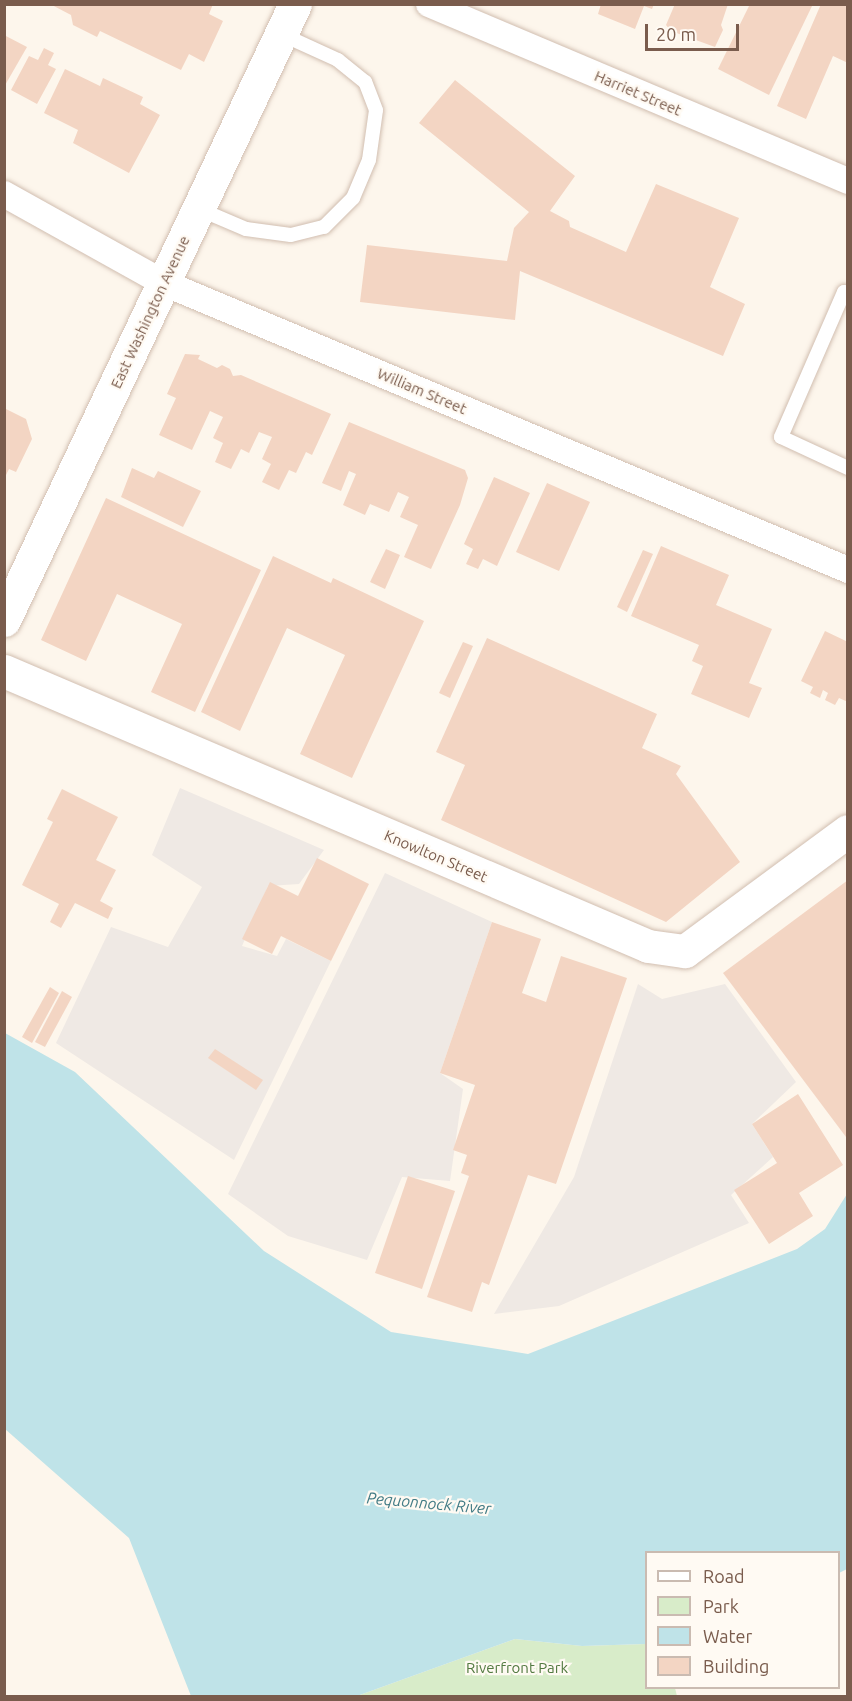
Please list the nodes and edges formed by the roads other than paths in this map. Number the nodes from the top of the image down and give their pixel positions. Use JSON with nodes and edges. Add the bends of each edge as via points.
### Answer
{"nodes":[{"id":1,"x":295,"y":4,"type":"edge"},
{"id":2,"x":429,"y":4,"type":"edge"},
{"id":3,"x":281,"y":34,"type":"junction"},
{"id":4,"x":848,"y":181,"type":"edge"},
{"id":5,"x":4,"y":194,"type":"edge"},
{"id":6,"x":199,"y":209,"type":"junction"},
{"id":7,"x":164,"y":283,"type":"junction"},
{"id":8,"x":848,"y":293,"type":"edge"},
{"id":9,"x":848,"y":468,"type":"edge"},
{"id":10,"x":848,"y":570,"type":"edge"},
{"id":11,"x":4,"y":620,"type":"edge"},
{"id":12,"x":4,"y":670,"type":"edge"},
{"id":13,"x":848,"y":831,"type":"edge"}],
"edges":[{"from":1,"to":3,"type":"main road","name":"East Washington Avenue"},
{"from":2,"to":4,"type":"street","name":"Harriet Street"},
{"from":3,"to":6,"type":"main road","name":"East Washington Avenue"},
{"from":3,"to":6,"type":"lane","via":[[338,60],[365,82],[376,110],[369,160],[353,198],[324,227],[291,235],[246,229]]},
{"from":5,"to":7,"type":"street","name":"William Street"},
{"from":6,"to":7,"type":"main road","name":"East Washington Avenue"},
{"from":7,"to":10,"type":"street","name":"William Street"},
{"from":7,"to":11,"type":"main road","name":"East Washington Avenue"},
{"from":8,"to":9,"type":"lane","via":[[844,292],[781,437]]},
{"from":12,"to":13,"type":"main road","name":"Knowlton Street","via":[[648,946],[685,951]]}]}
